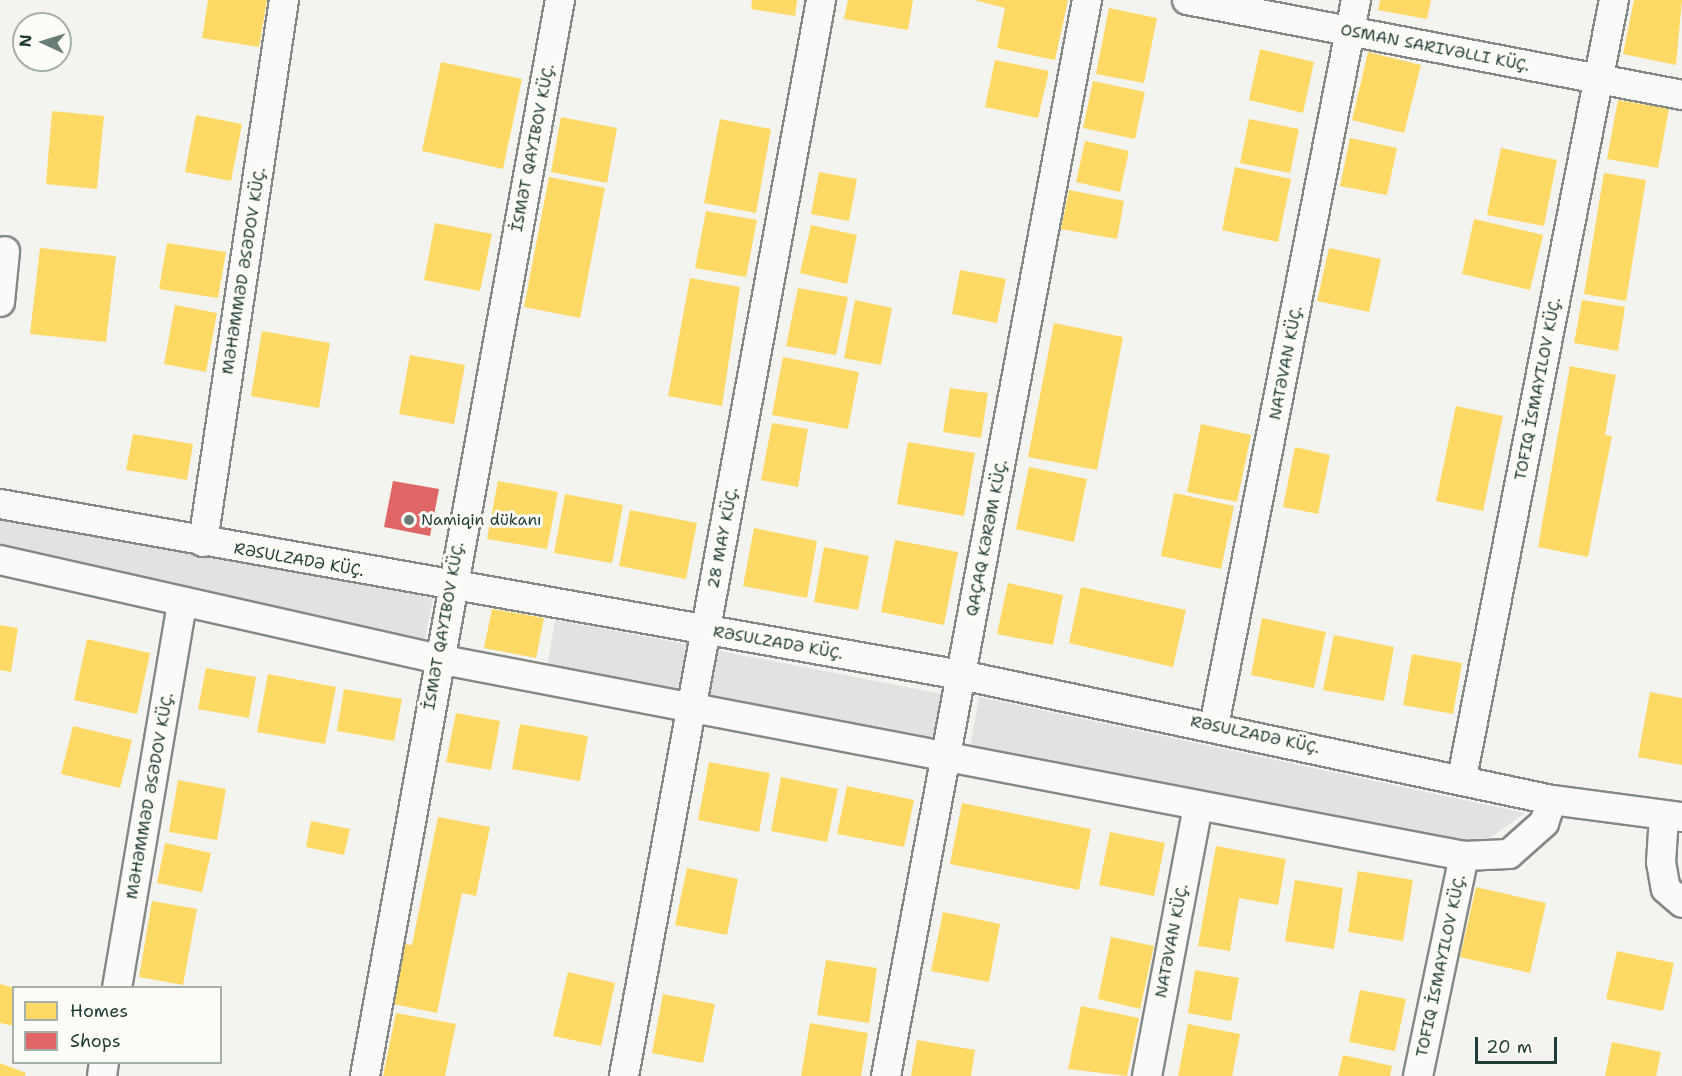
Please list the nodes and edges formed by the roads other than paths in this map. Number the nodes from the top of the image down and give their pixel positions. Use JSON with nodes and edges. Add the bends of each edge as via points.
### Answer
{"nodes":[{"id":1,"x":284,"y":0,"type":"edge"},
{"id":2,"x":560,"y":0,"type":"edge"},
{"id":3,"x":821,"y":0,"type":"edge"},
{"id":4,"x":1087,"y":0,"type":"edge"},
{"id":5,"x":1187,"y":0,"type":"edge"},
{"id":6,"x":1356,"y":0,"type":"edge"},
{"id":7,"x":1614,"y":0,"type":"edge"},
{"id":8,"x":1351,"y":31,"type":"junction"},
{"id":9,"x":1599,"y":79,"type":"junction"},
{"id":10,"x":1682,"y":95,"type":"edge"},
{"id":11,"x":5,"y":251,"type":"dead end"},
{"id":12,"x":0,"y":302,"type":"edge"},
{"id":13,"x":0,"y":504,"type":"edge"},
{"id":14,"x":203,"y":542,"type":"junction"},
{"id":15,"x":0,"y":560,"type":"edge"},
{"id":16,"x":451,"y":587,"type":"junction"},
{"id":17,"x":182,"y":604,"type":"junction"},
{"id":18,"x":706,"y":631,"type":"junction"},
{"id":19,"x":438,"y":659,"type":"junction"},
{"id":20,"x":961,"y":675,"type":"junction"},
{"id":21,"x":692,"y":709,"type":"junction"},
{"id":22,"x":1214,"y":726,"type":"junction"},
{"id":23,"x":945,"y":758,"type":"junction"},
{"id":24,"x":1462,"y":778,"type":"junction"},
{"id":25,"x":1552,"y":800,"type":"junction"},
{"id":26,"x":1198,"y":806,"type":"junction"},
{"id":27,"x":1673,"y":817,"type":"edge"},
{"id":28,"x":1464,"y":856,"type":"junction"},
{"id":29,"x":1682,"y":903,"type":"edge"},
{"id":30,"x":117,"y":986,"type":"edge"},
{"id":31,"x":364,"y":1076,"type":"edge"},
{"id":32,"x":624,"y":1076,"type":"edge"},
{"id":33,"x":886,"y":1076,"type":"edge"},
{"id":34,"x":1147,"y":1076,"type":"edge"},
{"id":35,"x":1418,"y":1076,"type":"edge"}],
"edges":[{"from":1,"to":14,"type":"street","name":"MƏHƏMMƏD ƏSƏDOV KÜÇ."},
{"from":2,"to":16,"type":"street"},
{"from":3,"to":18,"type":"street","name":"28 MAY KÜÇ."},
{"from":4,"to":20,"type":"street","name":"QAÇAQ KƏRƏM KÜÇ."},
{"from":5,"to":8,"type":"street"},
{"from":6,"to":8,"type":"street","name":"NATƏVAN KÜÇ."},
{"from":7,"to":9,"type":"street"},
{"from":8,"to":9,"type":"street"},
{"from":8,"to":22,"type":"street","name":"NATƏVAN KÜÇ."},
{"from":9,"to":10,"type":"street"},
{"from":9,"to":24,"type":"street"},
{"from":11,"to":12,"type":"street"},
{"from":13,"to":14,"type":"street","name":"RƏSULZADƏ KÜÇ."},
{"from":14,"to":16,"type":"street","name":"RƏSULZADƏ KÜÇ."},
{"from":15,"to":17,"type":"street"},
{"from":16,"to":18,"type":"street","name":"RƏSULZADƏ KÜÇ."},
{"from":16,"to":19,"type":"street"},
{"from":17,"to":19,"type":"street"},
{"from":17,"to":30,"type":"street","name":"MƏHƏMMƏD ƏSƏDOV KÜÇ."},
{"from":18,"to":20,"type":"street","name":"RƏSULZADƏ KÜÇ."},
{"from":18,"to":21,"type":"street","name":"28 MAY KÜÇ."},
{"from":19,"to":21,"type":"street"},
{"from":19,"to":31,"type":"street"},
{"from":20,"to":22,"type":"street","name":"RƏSULZADƏ KÜÇ."},
{"from":20,"to":23,"type":"street","name":"QAÇAQ KƏRƏM KÜÇ."},
{"from":21,"to":23,"type":"street"},
{"from":21,"to":32,"type":"street","name":"28 MAY KÜÇ."},
{"from":22,"to":24,"type":"street","name":"RƏSULZADƏ KÜÇ."},
{"from":23,"to":26,"type":"street"},
{"from":23,"to":33,"type":"street","name":"QAÇAQ KƏRƏM KÜÇ."},
{"from":24,"to":25,"type":"street","name":"RƏSULZADƏ KÜÇ."},
{"from":25,"to":27,"type":"street","name":"RƏSULZADƏ KÜÇ."},
{"from":25,"to":28,"type":"street","via":[[1544,823],[1509,854]]},
{"from":26,"to":28,"type":"street"},
{"from":26,"to":34,"type":"street","name":"NATƏVAN KÜÇ."},
{"from":27,"to":29,"type":"street","via":[[1661,862],[1666,889]]},
{"from":28,"to":35,"type":"street"}]}
